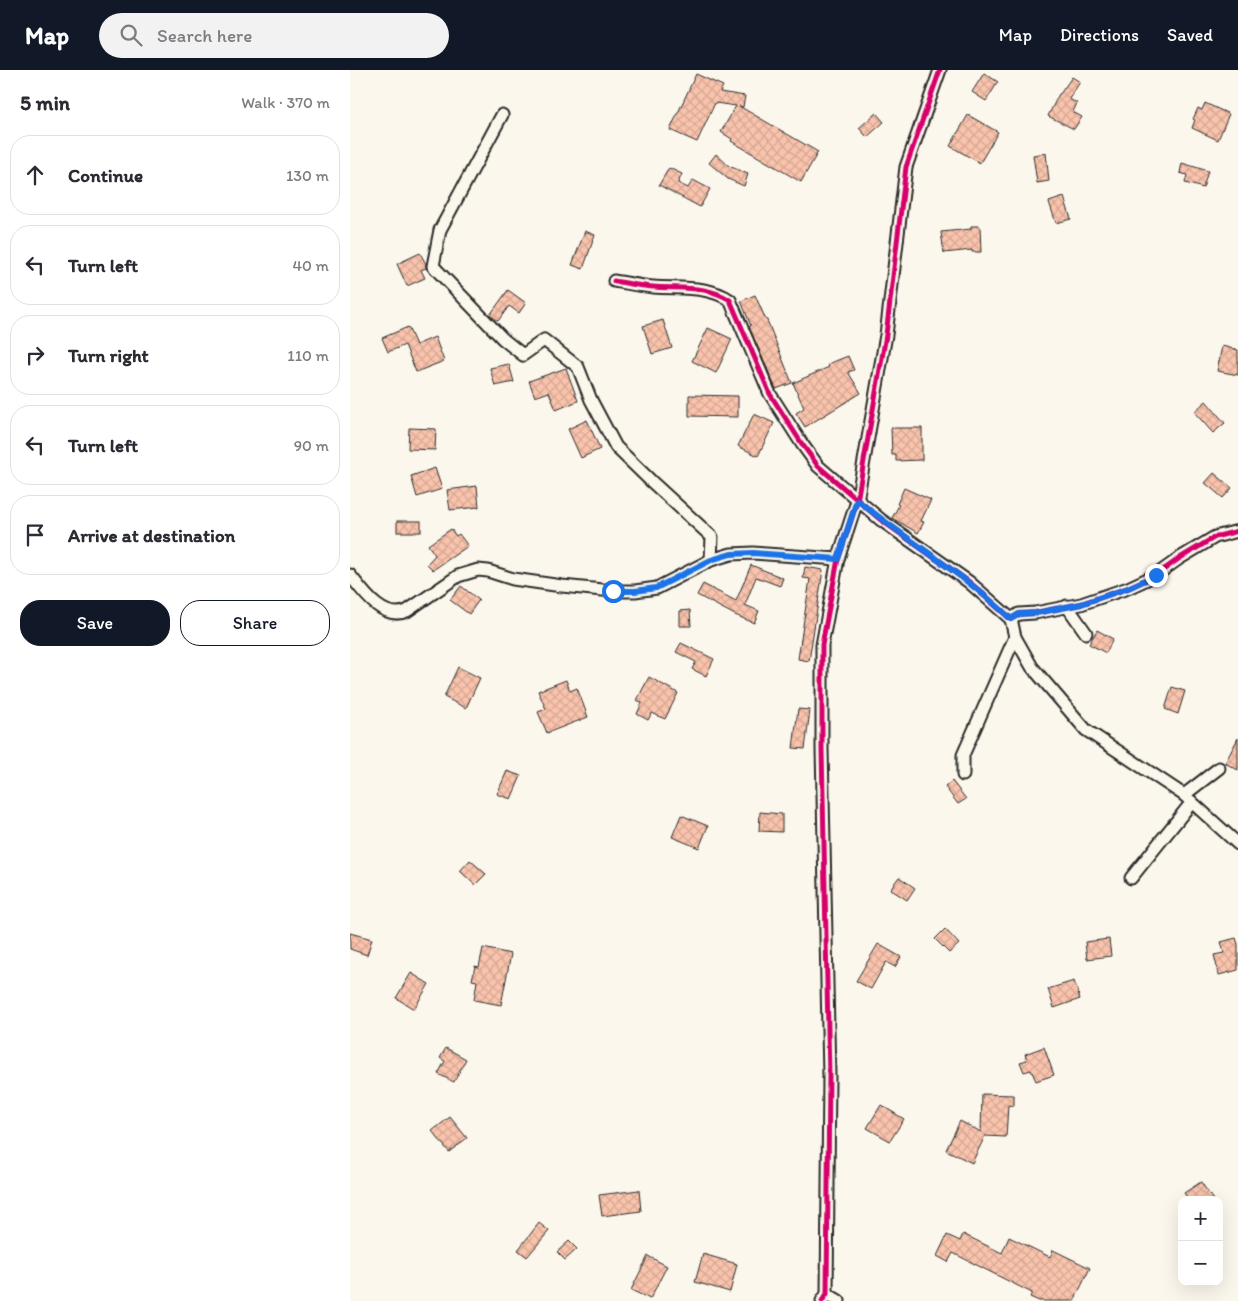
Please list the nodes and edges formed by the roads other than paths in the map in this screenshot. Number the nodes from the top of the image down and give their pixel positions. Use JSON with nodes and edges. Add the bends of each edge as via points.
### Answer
{"nodes":[{"id":1,"x":940,"y":70,"type":"edge"},
{"id":2,"x":502,"y":115,"type":"dead end"},
{"id":3,"x":614,"y":281,"type":"dead end"},
{"id":4,"x":857,"y":500,"type":"junction"},
{"id":5,"x":1238,"y":531,"type":"edge"},
{"id":6,"x":838,"y":559,"type":"junction"},
{"id":7,"x":711,"y":560,"type":"junction"},
{"id":8,"x":350,"y":576,"type":"edge"},
{"id":9,"x":1067,"y":606,"type":"junction"},
{"id":10,"x":1011,"y":619,"type":"junction"},
{"id":11,"x":1086,"y":632,"type":"dead end"},
{"id":12,"x":1015,"y":637,"type":"junction"},
{"id":13,"x":1219,"y":768,"type":"dead end"},
{"id":14,"x":963,"y":775,"type":"dead end"},
{"id":15,"x":1188,"y":799,"type":"junction"},
{"id":16,"x":1238,"y":844,"type":"edge"},
{"id":17,"x":1131,"y":878,"type":"dead end"},
{"id":18,"x":824,"y":1297,"type":"edge"},
{"id":19,"x":839,"y":1301,"type":"edge"}],
"edges":[{"from":1,"to":4,"type":"street","via":[[906,167],[886,335]]},
{"from":2,"to":7,"type":"street","via":[[440,230],[433,266],[503,339],[523,355],[544,340],[578,367],[616,447],[712,537]]},
{"from":3,"to":4,"type":"street","via":[[700,289],[721,294],[730,300],[770,394],[789,424],[818,466]]},
{"from":4,"to":6,"type":"street"},
{"from":4,"to":10,"type":"street","via":[[969,582]]},
{"from":5,"to":9,"type":"street","via":[[1215,537],[1135,585]]},
{"from":6,"to":7,"type":"street","via":[[753,553],[731,554]]},
{"from":6,"to":18,"type":"street","via":[[822,645],[829,1076]]},
{"from":7,"to":8,"type":"street","via":[[656,588],[635,591],[562,586],[478,570],[458,576],[401,614],[385,612]]},
{"from":9,"to":10,"type":"street","via":[[1019,614]]},
{"from":9,"to":11,"type":"street"},
{"from":10,"to":12,"type":"street"},
{"from":12,"to":14,"type":"street","via":[[963,755]]},
{"from":12,"to":15,"type":"street","via":[[1032,667],[1086,730]]},
{"from":13,"to":15,"type":"street"},
{"from":15,"to":16,"type":"street"},
{"from":15,"to":17,"type":"street"},
{"from":18,"to":19,"type":"street"}]}
